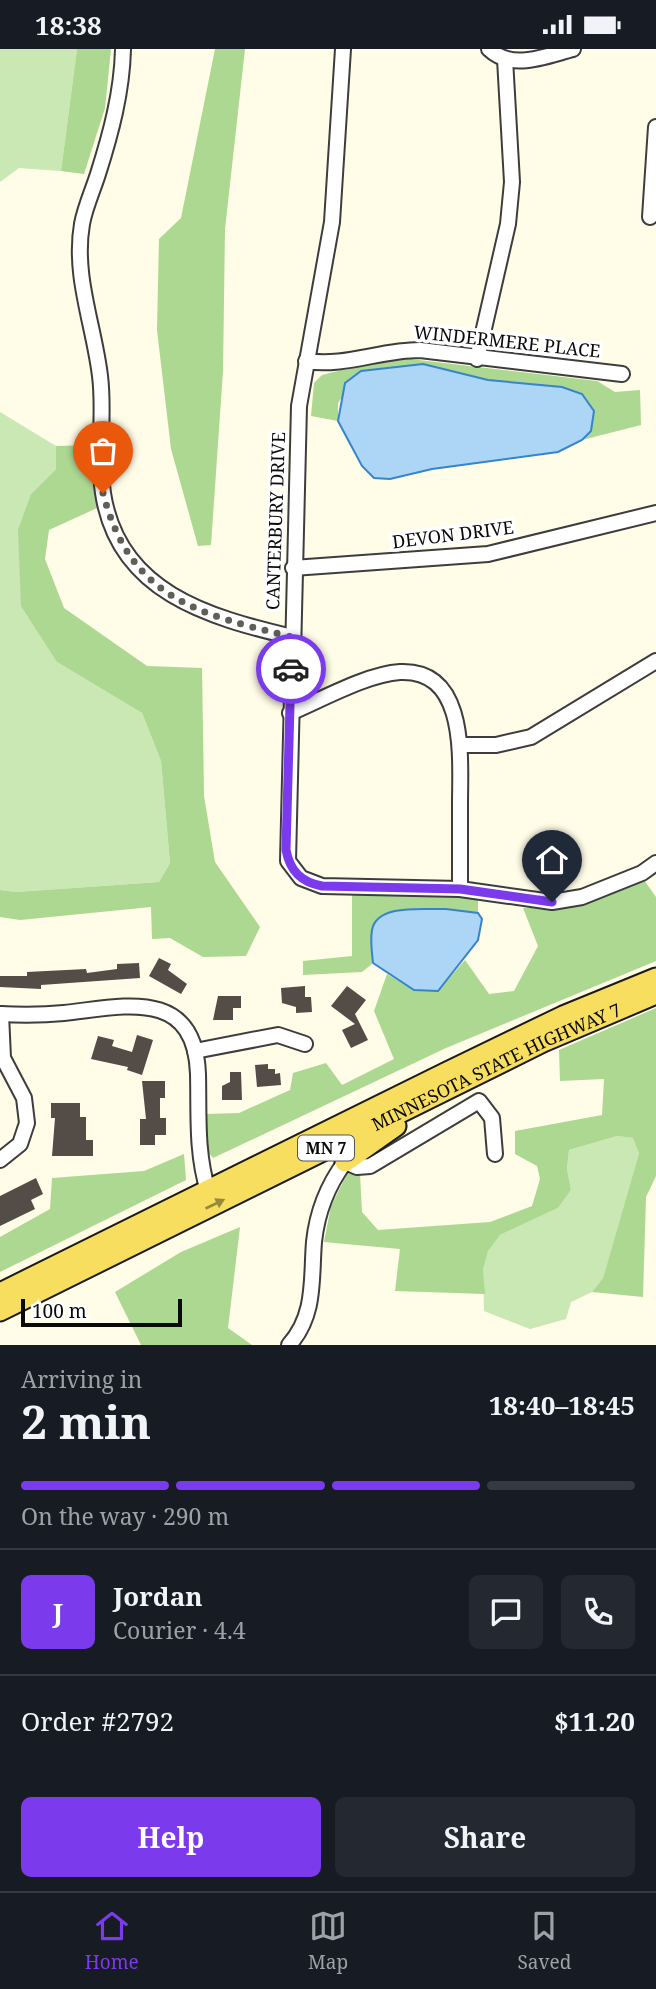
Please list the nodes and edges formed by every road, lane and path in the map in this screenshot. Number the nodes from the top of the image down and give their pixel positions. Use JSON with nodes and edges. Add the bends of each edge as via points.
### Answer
{"nodes":[{"id":1,"x":123,"y":49,"type":"edge"},
{"id":2,"x":343,"y":49,"type":"edge"},
{"id":3,"x":489,"y":49,"type":"edge"},
{"id":4,"x":573,"y":49,"type":"edge"},
{"id":5,"x":505,"y":59,"type":"junction"},
{"id":6,"x":656,"y":127,"type":"edge"},
{"id":7,"x":650,"y":217,"type":"dead end"},
{"id":8,"x":477,"y":359,"type":"junction"},
{"id":9,"x":306,"y":361,"type":"junction"},
{"id":10,"x":622,"y":374,"type":"dead end"},
{"id":11,"x":656,"y":513,"type":"edge"},
{"id":12,"x":293,"y":568,"type":"junction"},
{"id":13,"x":292,"y":637,"type":"junction"},
{"id":14,"x":656,"y":661,"type":"edge"},
{"id":15,"x":290,"y":713,"type":"junction"},
{"id":16,"x":460,"y":744,"type":"junction"},
{"id":17,"x":656,"y":863,"type":"edge"},
{"id":18,"x":460,"y":889,"type":"junction"},
{"id":19,"x":656,"y":978,"type":"edge"},
{"id":20,"x":656,"y":994,"type":"edge"},
{"id":21,"x":0,"y":1014,"type":"edge"},
{"id":22,"x":305,"y":1044,"type":"dead end"},
{"id":23,"x":195,"y":1051,"type":"junction"},
{"id":24,"x":452,"y":1087,"type":"junction"},
{"id":25,"x":495,"y":1154,"type":"dead end"},
{"id":26,"x":0,"y":1160,"type":"edge"},
{"id":27,"x":345,"y":1162,"type":"junction"},
{"id":28,"x":208,"y":1191,"type":"junction"},
{"id":29,"x":0,"y":1293,"type":"edge"},
{"id":30,"x":0,"y":1311,"type":"edge"},
{"id":31,"x":289,"y":1345,"type":"edge"}],
"edges":[{"from":1,"to":13,"type":"street","via":[[118,101],[78,249],[102,395],[101,467],[110,519],[136,565],[177,600]]},
{"from":2,"to":9,"type":"street","name":"CANTERBURY DRIVE","via":[[332,222]]},
{"from":3,"to":5,"type":"street"},
{"from":4,"to":5,"type":"street","via":[[534,60]]},
{"from":5,"to":8,"type":"street","via":[[512,182],[508,224]]},
{"from":6,"to":7,"type":"street"},
{"from":8,"to":9,"type":"street","name":"WINDERMERE PLACE","via":[[397,350],[330,365]]},
{"from":8,"to":10,"type":"street","name":"WINDERMERE PLACE"},
{"from":9,"to":12,"type":"street","name":"CANTERBURY DRIVE","via":[[299,406]]},
{"from":11,"to":12,"type":"street","name":"DEVON DRIVE","via":[[488,554]]},
{"from":12,"to":13,"type":"street","name":"CANTERBURY DRIVE"},
{"from":13,"to":15,"type":"street","name":"CANTERBURY DRIVE"},
{"from":14,"to":16,"type":"street","via":[[531,737],[496,744]]},
{"from":15,"to":16,"type":"street","via":[[384,675],[414,673],[441,688],[450,701]]},
{"from":15,"to":18,"type":"street","name":"CANTERBURY DRIVE","via":[[286,850],[293,871],[310,884],[322,886]]},
{"from":16,"to":18,"type":"street"},
{"from":17,"to":18,"type":"street","name":"CANTERBURY DRIVE","via":[[621,883],[568,901]]},
{"from":19,"to":28,"type":"main road","name":"MINNESOTA STATE HIGHWAY 7","number":"MN 7","via":[[564,1016]]},
{"from":20,"to":24,"type":"main road","name":"MINNESOTA STATE HIGHWAY 7","number":"MN 7"},
{"from":21,"to":23,"type":"street","via":[[65,1013],[117,1005],[157,1008],[176,1020]]},
{"from":21,"to":26,"type":"street","via":[[3,1058],[24,1098],[27,1123],[20,1144]]},
{"from":22,"to":23,"type":"street","via":[[278,1035]]},
{"from":23,"to":28,"type":"street","via":[[200,1167]]},
{"from":24,"to":27,"type":"main road","via":[[444,1097]]},
{"from":30,"to":24,"type":"main road","name":"MINNESOTA STATE HIGHWAY 7","number":"MN 7","one_way":true},
{"from":25,"to":27,"type":"street","via":[[492,1118],[479,1101],[370,1166]]},
{"from":27,"to":31,"type":"street","via":[[323,1201],[314,1242],[312,1297]]},
{"from":28,"to":29,"type":"main road","name":"MINNESOTA STATE HIGHWAY 7","number":"MN 7"}]}
